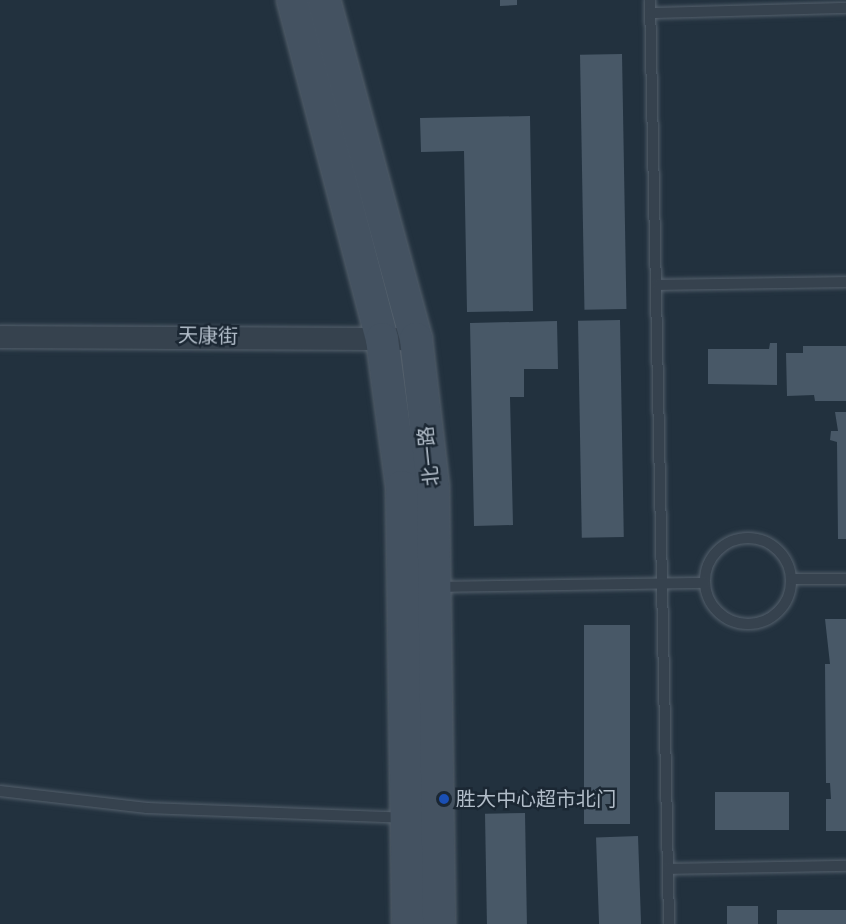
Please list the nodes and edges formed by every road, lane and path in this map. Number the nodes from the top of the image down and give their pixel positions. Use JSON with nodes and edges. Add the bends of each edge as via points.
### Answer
{"nodes":[{"id":1,"x":293,"y":0,"type":"edge"},
{"id":2,"x":324,"y":0,"type":"edge"},
{"id":3,"x":650,"y":0,"type":"edge"},
{"id":4,"x":846,"y":8,"type":"edge"},
{"id":5,"x":650,"y":13,"type":"junction"},
{"id":6,"x":846,"y":282,"type":"edge"},
{"id":7,"x":658,"y":285,"type":"junction"},
{"id":8,"x":0,"y":337,"type":"edge"},
{"id":9,"x":382,"y":339,"type":"junction"},
{"id":10,"x":416,"y":339,"type":"junction"},
{"id":11,"x":792,"y":579,"type":"junction"},
{"id":12,"x":846,"y":579,"type":"edge"},
{"id":13,"x":661,"y":583,"type":"junction"},
{"id":14,"x":705,"y":583,"type":"junction"},
{"id":15,"x":431,"y":587,"type":"junction"},
{"id":16,"x":0,"y":791,"type":"edge"},
{"id":17,"x":421,"y":818,"type":"junction"},
{"id":18,"x":846,"y":866,"type":"edge"},
{"id":19,"x":668,"y":869,"type":"junction"},
{"id":20,"x":408,"y":924,"type":"edge"},
{"id":21,"x":439,"y":924,"type":"edge"},
{"id":22,"x":669,"y":924,"type":"edge"}],
"edges":[{"from":1,"to":9,"type":"main road","name":"北一路"},
{"from":2,"to":10,"type":"main road","name":"北一路"},
{"from":3,"to":5,"type":"lane"},
{"from":4,"to":5,"type":"lane"},
{"from":5,"to":7,"type":"lane"},
{"from":6,"to":7,"type":"lane"},
{"from":7,"to":13,"type":"lane"},
{"from":8,"to":9,"type":"street","name":"天康街"},
{"from":9,"to":10,"type":"street","name":"天康街"},
{"from":9,"to":17,"type":"main road","name":"北一路","via":[[402,487]]},
{"from":10,"to":15,"type":"main road","name":"北一路","via":[[433,487]]},
{"from":11,"to":12,"type":"lane"},
{"from":11,"to":14,"type":"lane","via":[[783,607],[766,620],[745,625],[719,613],[710,602]]},
{"from":11,"to":14,"type":"lane","via":[[789,565],[770,543],[743,537],[718,549],[709,561]]},
{"from":13,"to":14,"type":"lane"},
{"from":13,"to":15,"type":"lane"},
{"from":13,"to":19,"type":"lane"},
{"from":15,"to":17,"type":"main road","name":"北一路"},
{"from":16,"to":17,"type":"lane","via":[[147,808]]},
{"from":17,"to":20,"type":"main road","name":"北一路"},
{"from":17,"to":21,"type":"main road","name":"北一路"},
{"from":18,"to":19,"type":"lane"},
{"from":19,"to":22,"type":"lane"}]}
